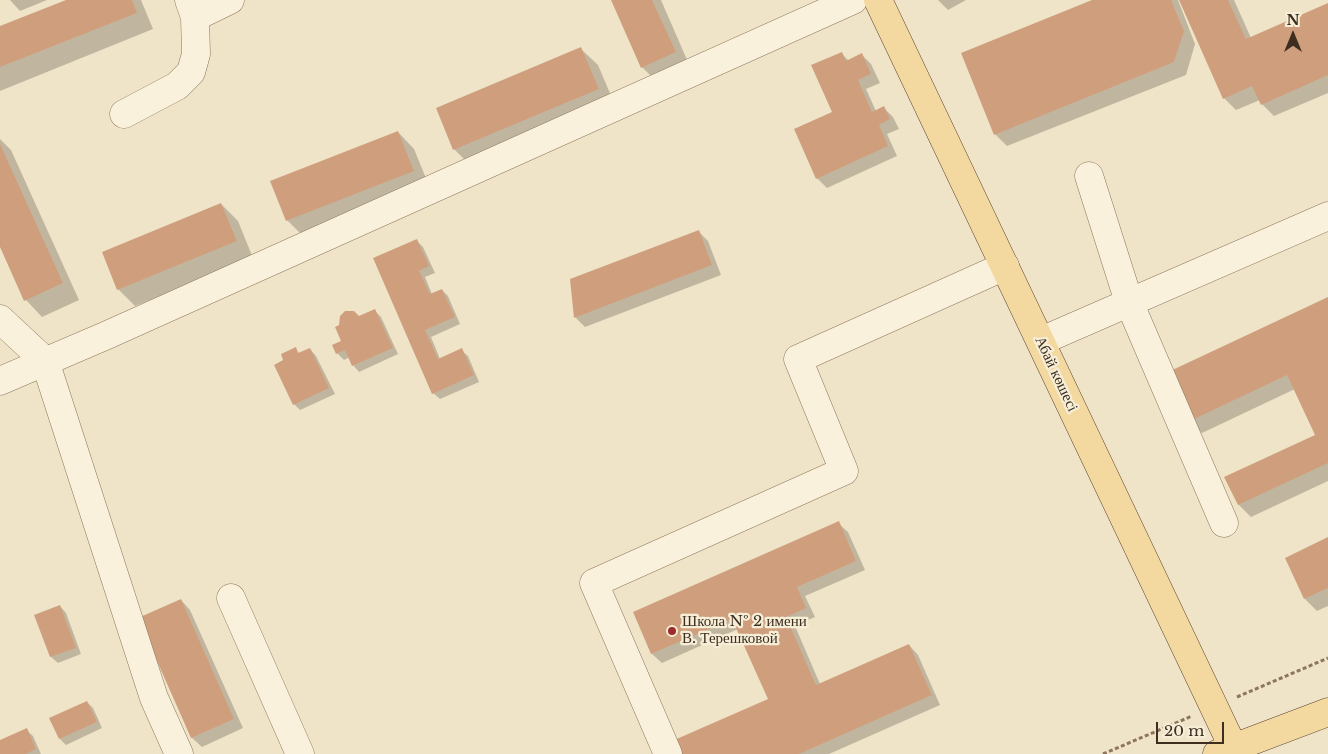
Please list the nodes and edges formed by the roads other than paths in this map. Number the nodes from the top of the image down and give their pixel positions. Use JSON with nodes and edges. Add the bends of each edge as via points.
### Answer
{"nodes":[{"id":1,"x":230,"y":0,"type":"edge"},
{"id":2,"x":853,"y":0,"type":"edge"},
{"id":3,"x":878,"y":0,"type":"edge"},
{"id":4,"x":192,"y":8,"type":"edge"},
{"id":5,"x":124,"y":114,"type":"dead end"},
{"id":6,"x":1089,"y":176,"type":"dead end"},
{"id":7,"x":1328,"y":216,"type":"edge"},
{"id":8,"x":1005,"y":266,"type":"junction"},
{"id":9,"x":1129,"y":302,"type":"junction"},
{"id":10,"x":0,"y":319,"type":"edge"},
{"id":11,"x":1040,"y":342,"type":"junction"},
{"id":12,"x":45,"y":361,"type":"junction"},
{"id":13,"x":0,"y":380,"type":"edge"},
{"id":14,"x":1224,"y":522,"type":"dead end"},
{"id":15,"x":231,"y":598,"type":"dead end"},
{"id":16,"x":1328,"y":712,"type":"edge"},
{"id":17,"x":1229,"y":752,"type":"edge"},
{"id":18,"x":179,"y":754,"type":"edge"},
{"id":19,"x":300,"y":754,"type":"edge"},
{"id":20,"x":668,"y":754,"type":"edge"}],
"edges":[{"from":1,"to":4,"type":"street"},
{"from":2,"to":12,"type":"street"},
{"from":3,"to":8,"type":"main road","name":"Абай көшесі"},
{"from":4,"to":5,"type":"street","via":[[196,54],[191,72],[177,86]]},
{"from":6,"to":9,"type":"street"},
{"from":7,"to":9,"type":"street"},
{"from":8,"to":11,"type":"main road","name":"Абай көшесі"},
{"from":8,"to":20,"type":"street","via":[[798,359],[844,472],[594,583]]},
{"from":9,"to":11,"type":"street"},
{"from":9,"to":14,"type":"street"},
{"from":10,"to":12,"type":"street"},
{"from":11,"to":17,"type":"main road","name":"Абай көшесі"},
{"from":12,"to":13,"type":"street"},
{"from":12,"to":18,"type":"street","via":[[154,698]]},
{"from":15,"to":19,"type":"street"},
{"from":16,"to":17,"type":"main road"}]}
